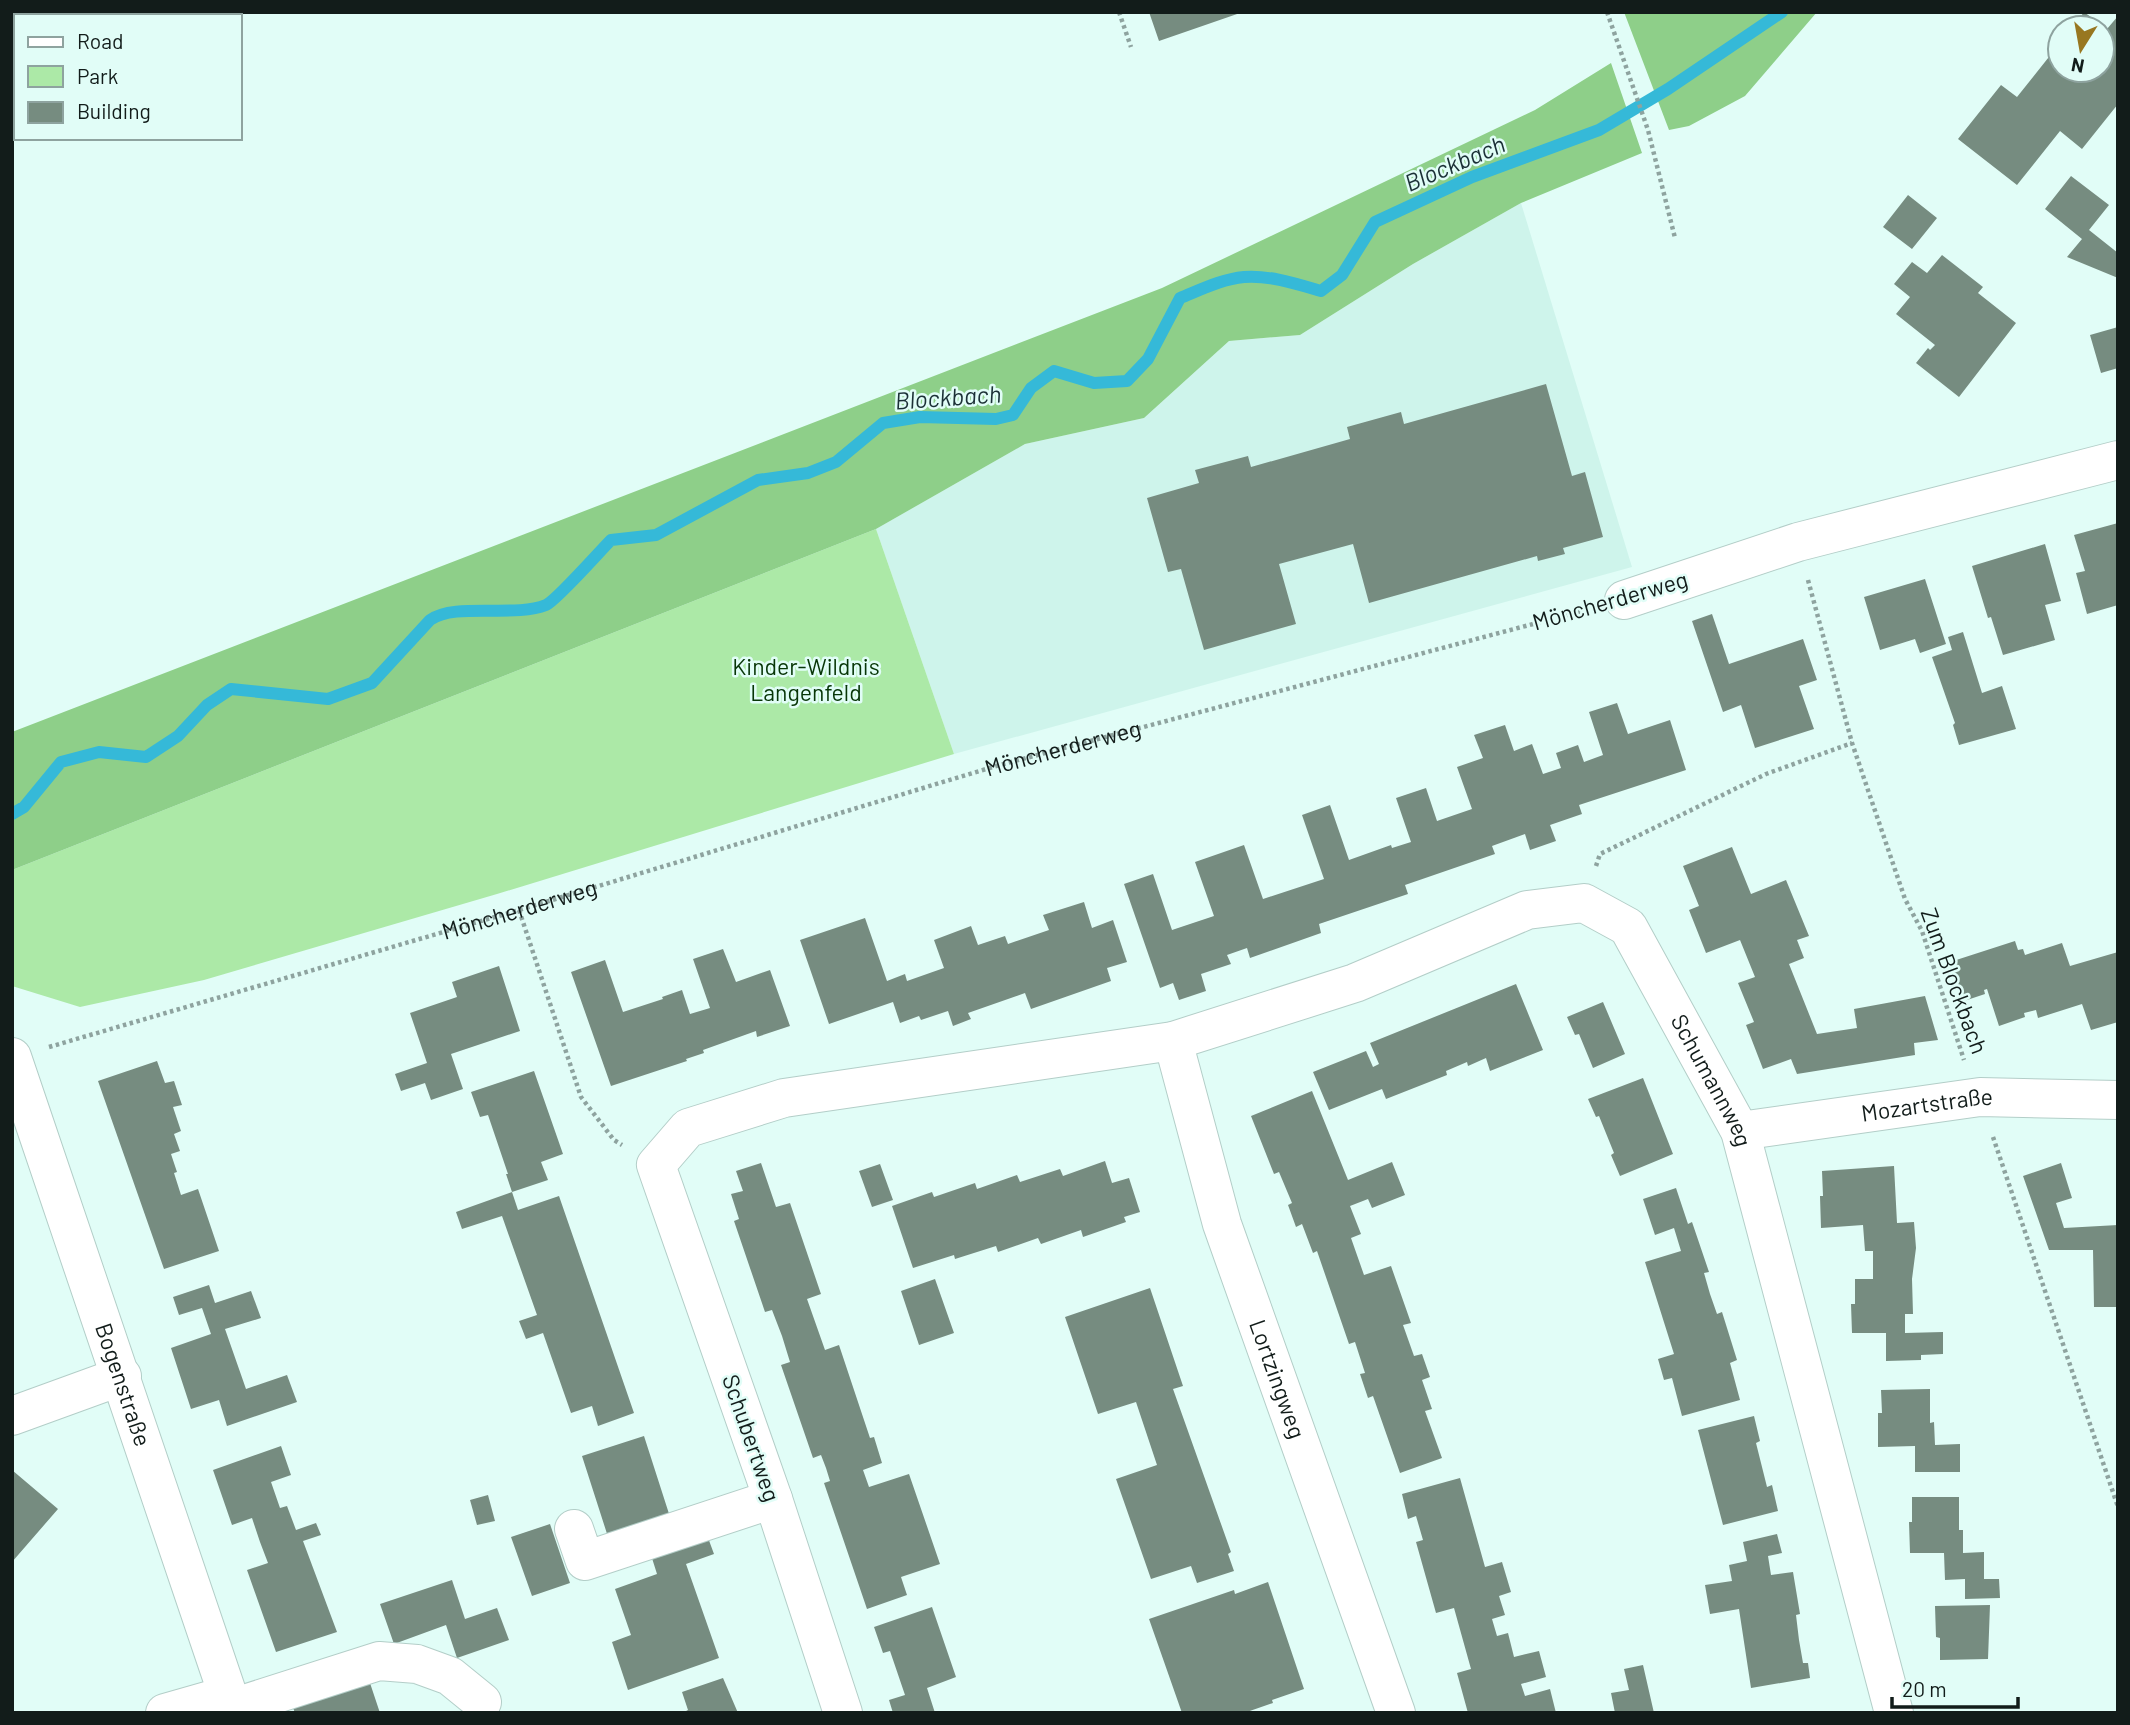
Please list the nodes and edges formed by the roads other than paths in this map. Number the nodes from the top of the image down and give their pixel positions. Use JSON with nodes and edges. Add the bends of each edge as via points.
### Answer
{"nodes":[{"id":1,"x":2118,"y":460,"type":"edge"},
{"id":2,"x":1624,"y":600,"type":"road end"},
{"id":3,"x":1173,"y":1041,"type":"junction"},
{"id":4,"x":13,"y":1057,"type":"edge"},
{"id":5,"x":2118,"y":1100,"type":"edge"},
{"id":6,"x":1740,"y":1131,"type":"junction"},
{"id":7,"x":122,"y":1376,"type":"junction"},
{"id":8,"x":12,"y":1416,"type":"edge"},
{"id":9,"x":773,"y":1499,"type":"junction"},
{"id":10,"x":574,"y":1529,"type":"dead end"},
{"id":11,"x":482,"y":1702,"type":"dead end"},
{"id":12,"x":231,"y":1705,"type":"edge"},
{"id":13,"x":165,"y":1713,"type":"edge"},
{"id":14,"x":843,"y":1713,"type":"edge"},
{"id":15,"x":1396,"y":1713,"type":"edge"},
{"id":16,"x":1894,"y":1713,"type":"edge"}],
"edges":[{"from":1,"to":2,"type":"street","name":"Möncherderweg","via":[[1798,542]]},
{"from":3,"to":6,"type":"street","name":"Schumannweg","via":[[1355,983],[1527,910],[1584,904],[1628,927]]},
{"from":3,"to":9,"type":"street","name":"Schubertweg","via":[[784,1098],[688,1128],[656,1165]]},
{"from":3,"to":15,"type":"street","name":"Lortzingweg","via":[[1222,1224]]},
{"from":4,"to":7,"type":"street","name":"Bogenstraße"},
{"from":5,"to":6,"type":"street","name":"Mozartstraße","via":[[1980,1097]]},
{"from":6,"to":16,"type":"street","name":"Schumannweg"},
{"from":7,"to":8,"type":"street"},
{"from":7,"to":12,"type":"street","name":"Bogenstraße"},
{"from":9,"to":10,"type":"street","via":[[585,1561]]},
{"from":9,"to":14,"type":"street","name":"Schubertweg"},
{"from":11,"to":12,"type":"street","via":[[450,1676],[417,1664],[379,1661]]},
{"from":12,"to":13,"type":"street"}]}
